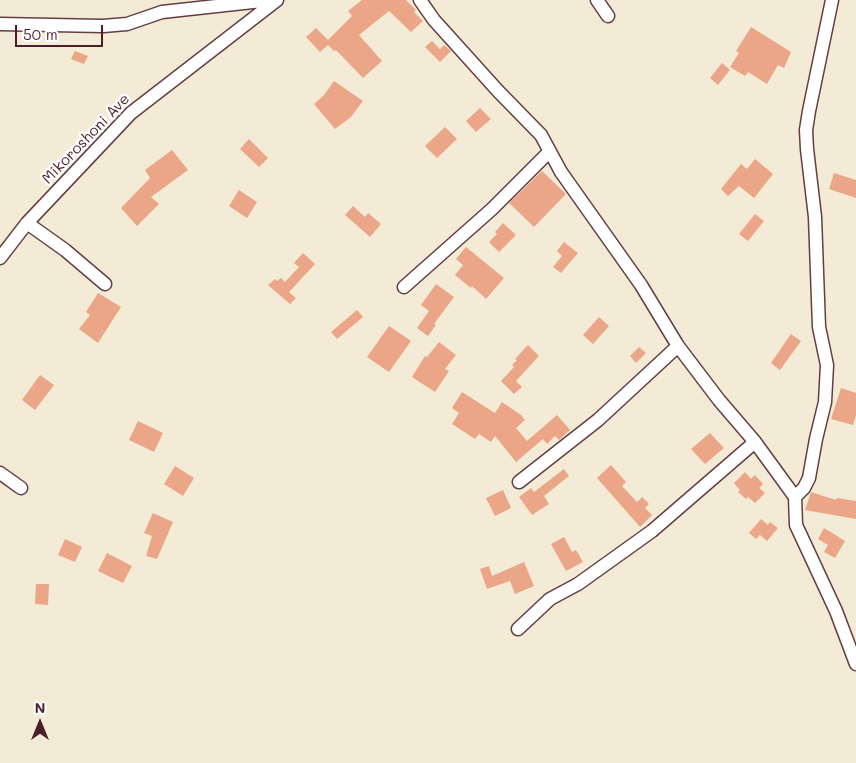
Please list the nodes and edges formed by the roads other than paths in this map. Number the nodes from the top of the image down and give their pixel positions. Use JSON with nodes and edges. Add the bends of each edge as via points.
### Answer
{"nodes":[{"id":1,"x":271,"y":0,"type":"edge"},
{"id":2,"x":278,"y":0,"type":"edge"},
{"id":3,"x":420,"y":0,"type":"edge"},
{"id":4,"x":597,"y":0,"type":"edge"},
{"id":5,"x":832,"y":0,"type":"edge"},
{"id":6,"x":608,"y":16,"type":"dead end"},
{"id":7,"x":0,"y":24,"type":"edge"},
{"id":8,"x":549,"y":152,"type":"junction"},
{"id":9,"x":27,"y":223,"type":"junction"},
{"id":10,"x":0,"y":258,"type":"edge"},
{"id":11,"x":105,"y":284,"type":"dead end"},
{"id":12,"x":404,"y":287,"type":"dead end"},
{"id":13,"x":678,"y":346,"type":"junction"},
{"id":14,"x":755,"y":442,"type":"junction"},
{"id":15,"x":0,"y":473,"type":"edge"},
{"id":16,"x":519,"y":482,"type":"dead end"},
{"id":17,"x":21,"y":488,"type":"dead end"},
{"id":18,"x":795,"y":497,"type":"junction"},
{"id":19,"x":518,"y":629,"type":"dead end"},
{"id":20,"x":856,"y":664,"type":"edge"}],
"edges":[{"from":1,"to":7,"type":"street","via":[[162,12],[127,24]]},
{"from":2,"to":9,"type":"street","name":"Mikoroshoni Ave","via":[[131,113]]},
{"from":3,"to":8,"type":"street","via":[[434,20],[541,135]]},
{"from":4,"to":6,"type":"street"},
{"from":5,"to":18,"type":"street","via":[[806,130],[814,209],[819,327],[827,364],[825,402],[809,478]]},
{"from":8,"to":12,"type":"street","via":[[492,210]]},
{"from":8,"to":13,"type":"street","via":[[641,285]]},
{"from":9,"to":10,"type":"street","name":"Mikoroshoni Ave"},
{"from":9,"to":11,"type":"street"},
{"from":13,"to":14,"type":"street"},
{"from":13,"to":16,"type":"street","via":[[592,425]]},
{"from":14,"to":18,"type":"street"},
{"from":14,"to":19,"type":"street","via":[[652,531],[578,584],[550,599]]},
{"from":15,"to":17,"type":"street"},
{"from":18,"to":20,"type":"street","via":[[796,525],[836,611]]}]}
